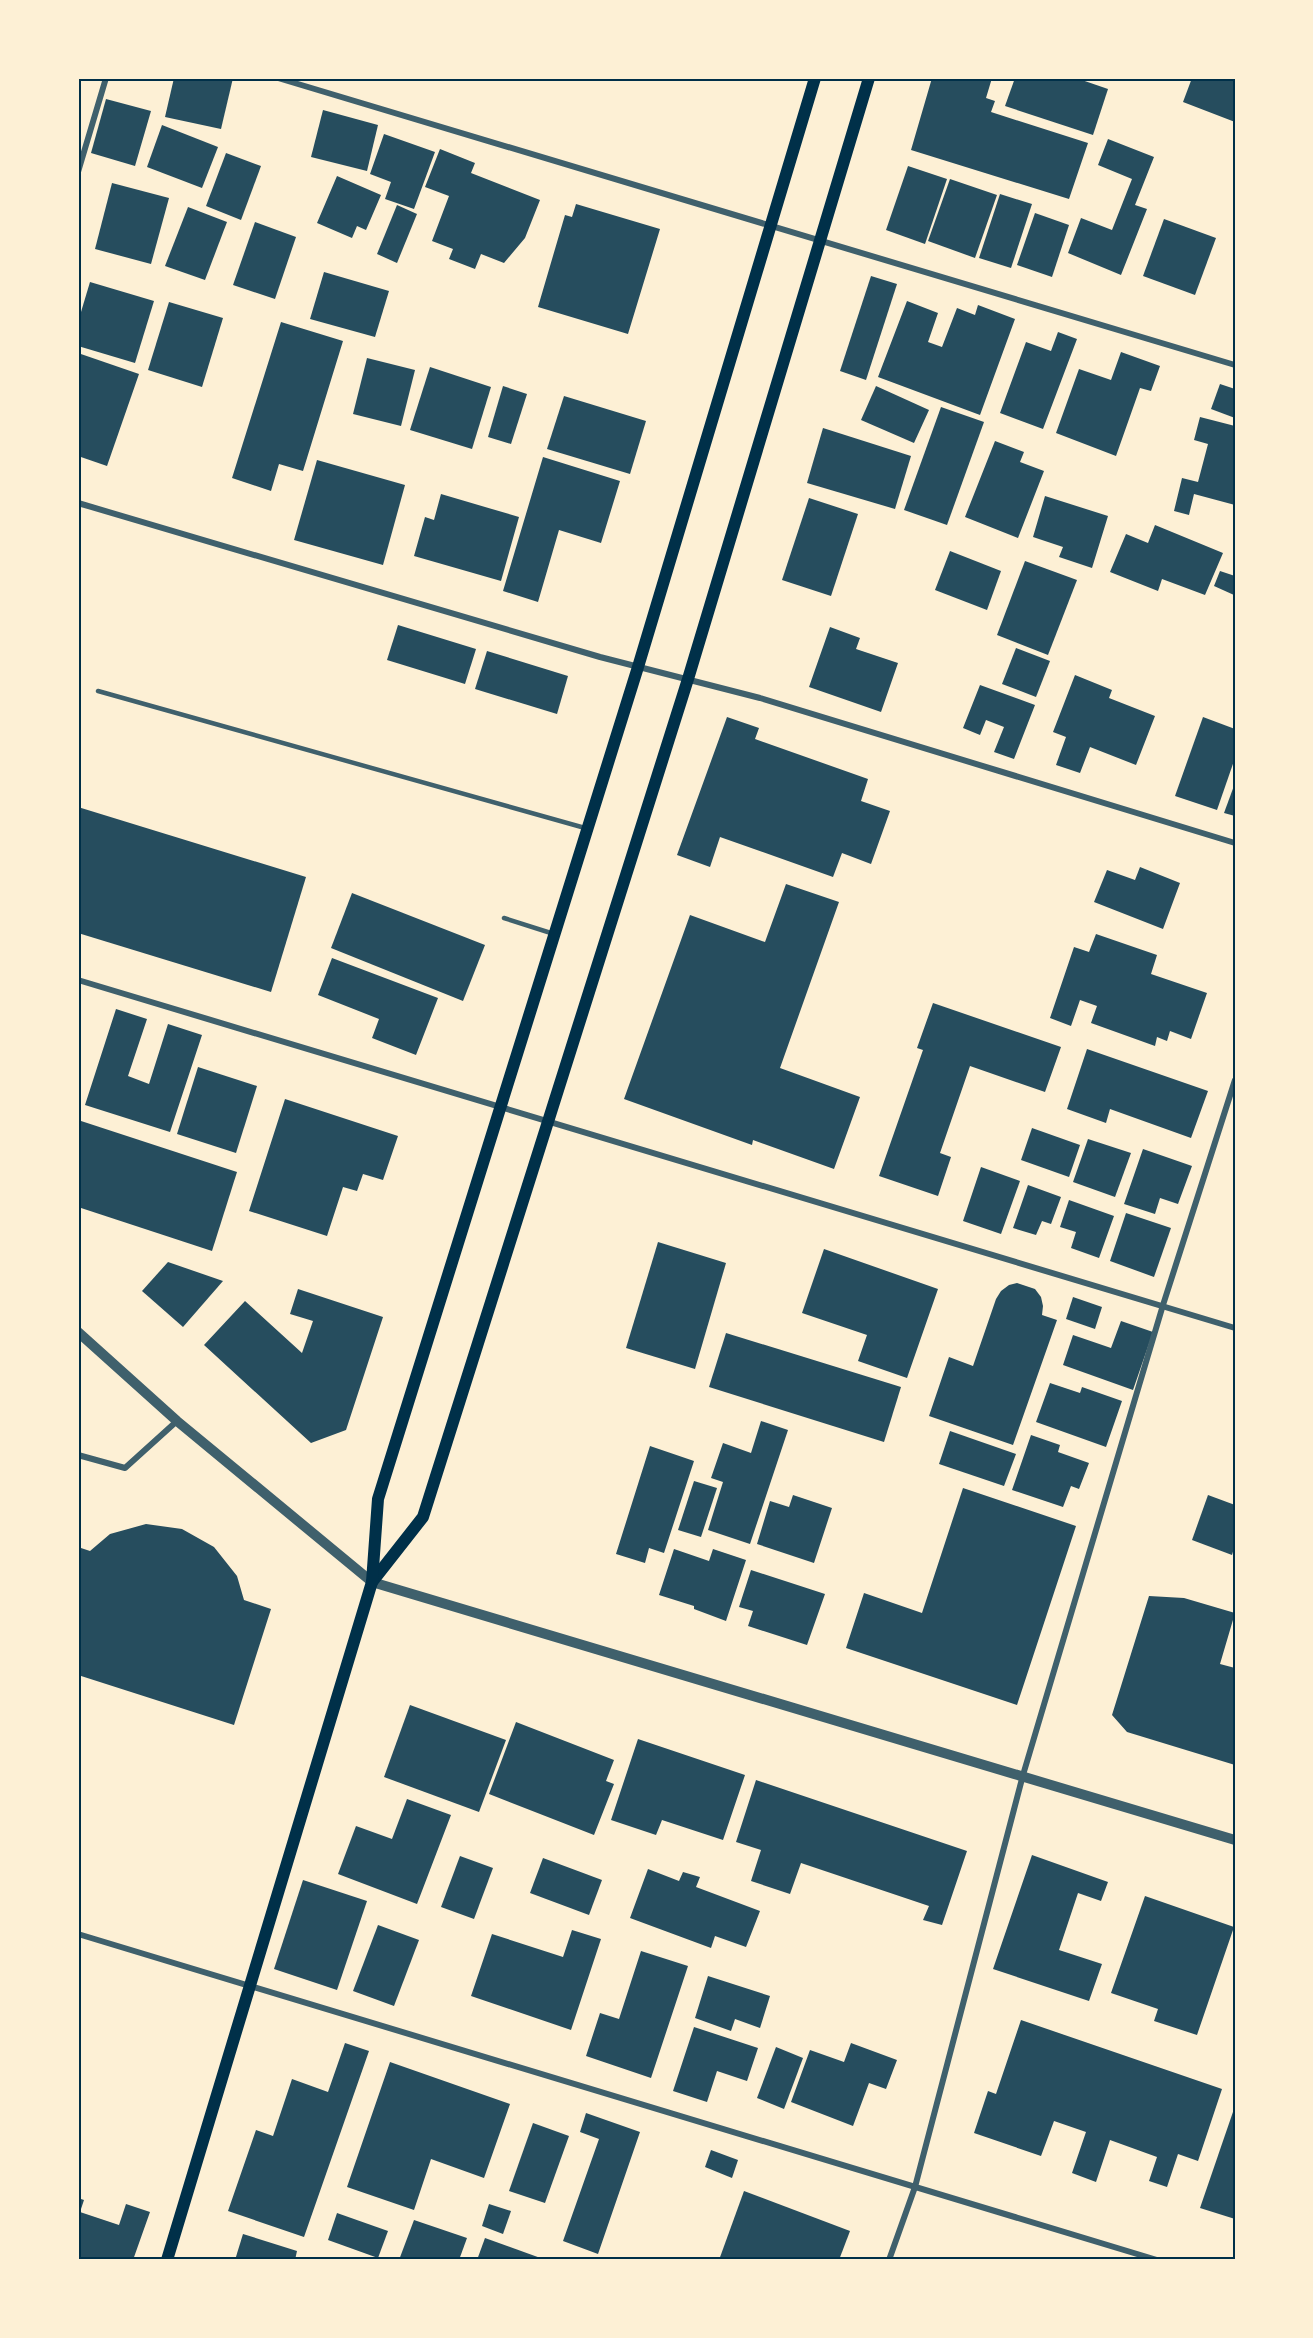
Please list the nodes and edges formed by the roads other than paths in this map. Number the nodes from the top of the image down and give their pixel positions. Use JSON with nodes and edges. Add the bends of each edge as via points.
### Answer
{"nodes":[{"id":1,"x":106,"y":78,"type":"edge"},
{"id":2,"x":278,"y":78,"type":"edge"},
{"id":3,"x":815,"y":78,"type":"edge"},
{"id":4,"x":869,"y":78,"type":"edge"},
{"id":5,"x":78,"y":172,"type":"edge"},
{"id":6,"x":771,"y":225,"type":"junction"},
{"id":7,"x":821,"y":240,"type":"junction"},
{"id":8,"x":1235,"y":365,"type":"edge"},
{"id":9,"x":78,"y":502,"type":"edge"},
{"id":10,"x":638,"y":667,"type":"junction"},
{"id":11,"x":688,"y":679,"type":"junction"},
{"id":12,"x":98,"y":691,"type":"dead end"},
{"id":13,"x":588,"y":828,"type":"junction"},
{"id":14,"x":1235,"y":843,"type":"edge"},
{"id":15,"x":504,"y":918,"type":"dead end"},
{"id":16,"x":554,"y":934,"type":"junction"},
{"id":17,"x":78,"y":980,"type":"edge"},
{"id":18,"x":1235,"y":1080,"type":"edge"},
{"id":19,"x":500,"y":1108,"type":"junction"},
{"id":20,"x":547,"y":1123,"type":"junction"},
{"id":21,"x":1162,"y":1305,"type":"junction"},
{"id":22,"x":1235,"y":1328,"type":"edge"},
{"id":23,"x":78,"y":1332,"type":"edge"},
{"id":24,"x":177,"y":1420,"type":"junction"},
{"id":25,"x":78,"y":1455,"type":"edge"},
{"id":26,"x":372,"y":1581,"type":"junction"},
{"id":27,"x":1023,"y":1775,"type":"junction"},
{"id":28,"x":1235,"y":1840,"type":"edge"},
{"id":29,"x":78,"y":1934,"type":"edge"},
{"id":30,"x":249,"y":1985,"type":"junction"},
{"id":31,"x":915,"y":2187,"type":"junction"},
{"id":32,"x":167,"y":2260,"type":"edge"},
{"id":33,"x":889,"y":2260,"type":"edge"},
{"id":34,"x":1157,"y":2260,"type":"edge"}],
"edges":[{"from":1,"to":5,"type":"street"},
{"from":2,"to":6,"type":"street"},
{"from":3,"to":6,"type":"main road"},
{"from":4,"to":7,"type":"main road"},
{"from":6,"to":7,"type":"street"},
{"from":6,"to":10,"type":"main road"},
{"from":7,"to":8,"type":"street"},
{"from":7,"to":11,"type":"main road"},
{"from":9,"to":10,"type":"street"},
{"from":10,"to":11,"type":"street"},
{"from":10,"to":13,"type":"main road"},
{"from":11,"to":14,"type":"street"},
{"from":11,"to":20,"type":"main road"},
{"from":12,"to":13,"type":"lane"},
{"from":13,"to":16,"type":"main road"},
{"from":15,"to":16,"type":"lane"},
{"from":16,"to":19,"type":"main road"},
{"from":17,"to":19,"type":"street"},
{"from":18,"to":21,"type":"street"},
{"from":19,"to":20,"type":"street"},
{"from":19,"to":26,"type":"main road","via":[[378,1499]]},
{"from":20,"to":21,"type":"street"},
{"from":20,"to":26,"type":"main road","via":[[423,1517]]},
{"from":21,"to":22,"type":"street"},
{"from":21,"to":27,"type":"street"},
{"from":23,"to":24,"type":"street"},
{"from":24,"to":25,"type":"street","via":[[125,1468]]},
{"from":24,"to":26,"type":"street"},
{"from":26,"to":27,"type":"street"},
{"from":26,"to":30,"type":"main road"},
{"from":27,"to":28,"type":"street"},
{"from":27,"to":31,"type":"street"},
{"from":29,"to":30,"type":"street"},
{"from":30,"to":31,"type":"street"},
{"from":30,"to":32,"type":"main road"},
{"from":31,"to":33,"type":"street"},
{"from":31,"to":34,"type":"street"}]}
